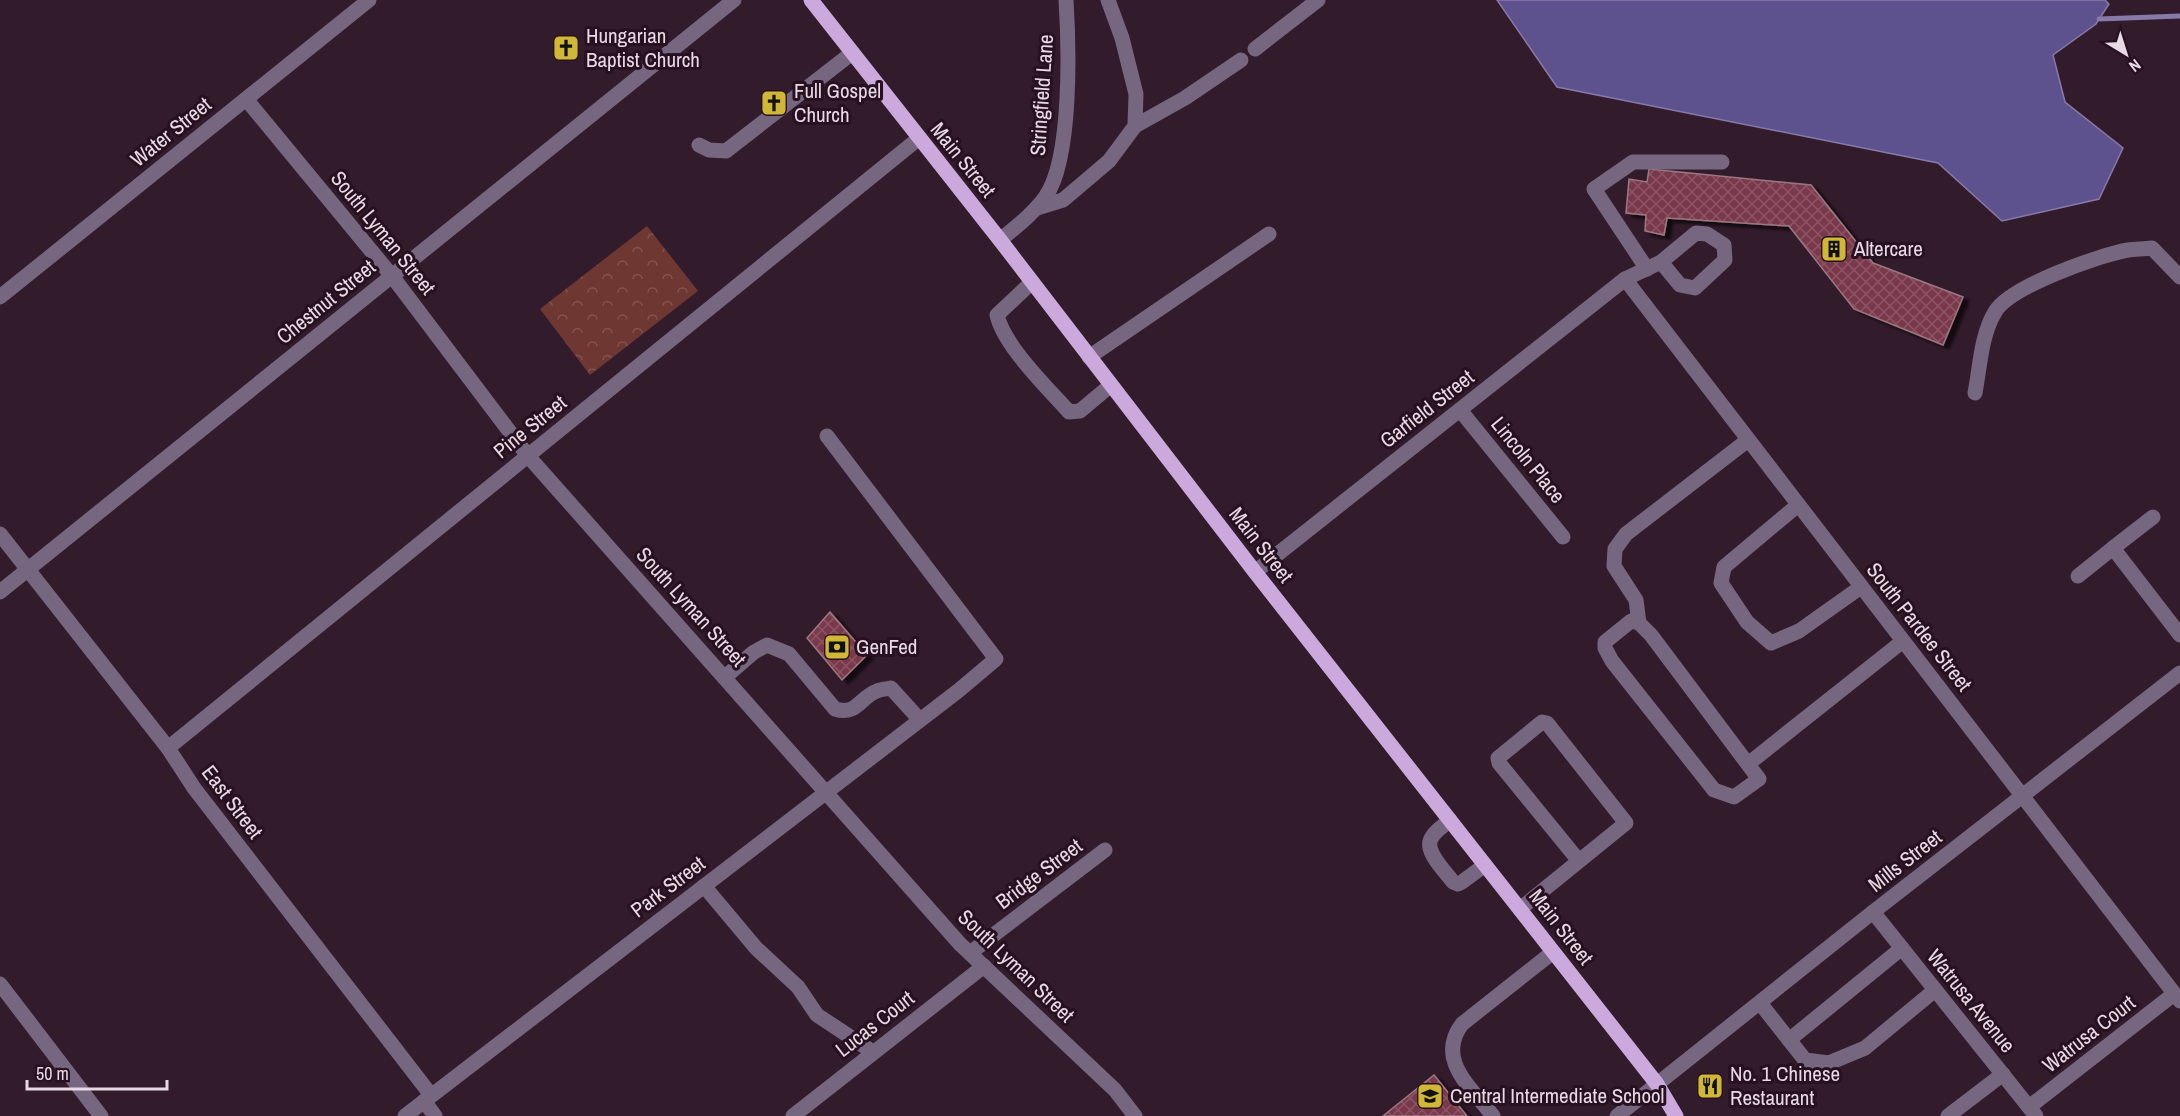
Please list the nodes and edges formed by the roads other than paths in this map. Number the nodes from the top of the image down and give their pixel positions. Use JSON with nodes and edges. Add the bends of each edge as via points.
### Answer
{"nodes":[{"id":1,"x":369,"y":0,"type":"edge"},
{"id":2,"x":734,"y":0,"type":"edge"},
{"id":3,"x":811,"y":0,"type":"edge"},
{"id":4,"x":1108,"y":0,"type":"edge"},
{"id":5,"x":1318,"y":0,"type":"edge"},
{"id":6,"x":1066,"y":1,"type":"edge"},
{"id":7,"x":1255,"y":49,"type":"dead end"},
{"id":8,"x":852,"y":53,"type":"junction"},
{"id":9,"x":1241,"y":60,"type":"dead end"},
{"id":10,"x":246,"y":99,"type":"junction"},
{"id":11,"x":1135,"y":126,"type":"junction"},
{"id":12,"x":918,"y":139,"type":"junction"},
{"id":13,"x":699,"y":145,"type":"dead end"},
{"id":14,"x":1722,"y":162,"type":"dead end"},
{"id":15,"x":1037,"y":207,"type":"junction"},
{"id":16,"x":1269,"y":234,"type":"dead end"},
{"id":17,"x":1000,"y":240,"type":"junction"},
{"id":18,"x":392,"y":276,"type":"junction"},
{"id":19,"x":2180,"y":277,"type":"edge"},
{"id":20,"x":1625,"y":279,"type":"junction"},
{"id":21,"x":1032,"y":282,"type":"junction"},
{"id":22,"x":0,"y":297,"type":"edge"},
{"id":23,"x":1089,"y":357,"type":"junction"},
{"id":24,"x":1111,"y":385,"type":"junction"},
{"id":25,"x":1975,"y":393,"type":"dead end"},
{"id":26,"x":1460,"y":410,"type":"junction"},
{"id":27,"x":827,"y":436,"type":"dead end"},
{"id":28,"x":1748,"y":440,"type":"junction"},
{"id":29,"x":528,"y":456,"type":"junction"},
{"id":30,"x":1798,"y":505,"type":"junction"},
{"id":31,"x":2153,"y":517,"type":"dead end"},
{"id":32,"x":0,"y":534,"type":"edge"},
{"id":33,"x":1563,"y":537,"type":"dead end"},
{"id":34,"x":2113,"y":548,"type":"junction"},
{"id":35,"x":28,"y":569,"type":"junction"},
{"id":36,"x":1256,"y":572,"type":"junction"},
{"id":37,"x":2078,"y":576,"type":"dead end"},
{"id":38,"x":1862,"y":587,"type":"junction"},
{"id":39,"x":0,"y":592,"type":"edge"},
{"id":40,"x":1639,"y":623,"type":"junction"},
{"id":41,"x":2180,"y":635,"type":"edge"},
{"id":42,"x":1903,"y":641,"type":"junction"},
{"id":43,"x":2180,"y":673,"type":"edge"},
{"id":44,"x":725,"y":677,"type":"junction"},
{"id":45,"x":920,"y":720,"type":"junction"},
{"id":46,"x":168,"y":748,"type":"junction"},
{"id":47,"x":1748,"y":764,"type":"junction"},
{"id":48,"x":826,"y":792,"type":"junction"},
{"id":49,"x":2021,"y":796,"type":"junction"},
{"id":50,"x":1450,"y":820,"type":"junction"},
{"id":51,"x":1105,"y":850,"type":"dead end"},
{"id":52,"x":1579,"y":861,"type":"junction"},
{"id":53,"x":1485,"y":865,"type":"junction"},
{"id":54,"x":704,"y":886,"type":"junction"},
{"id":55,"x":1520,"y":909,"type":"junction"},
{"id":56,"x":1873,"y":912,"type":"junction"},
{"id":57,"x":1902,"y":948,"type":"junction"},
{"id":58,"x":1553,"y":952,"type":"junction"},
{"id":59,"x":970,"y":953,"type":"junction"},
{"id":60,"x":984,"y":966,"type":"junction"},
{"id":61,"x":0,"y":984,"type":"edge"},
{"id":62,"x":1935,"y":990,"type":"junction"},
{"id":63,"x":2177,"y":997,"type":"edge"},
{"id":64,"x":1760,"y":1003,"type":"junction"},
{"id":65,"x":1789,"y":1040,"type":"junction"},
{"id":66,"x":873,"y":1052,"type":"junction"},
{"id":67,"x":2003,"y":1074,"type":"junction"},
{"id":68,"x":1657,"y":1084,"type":"junction"},
{"id":69,"x":427,"y":1098,"type":"junction"},
{"id":70,"x":2034,"y":1114,"type":"edge"},
{"id":71,"x":101,"y":1116,"type":"edge"},
{"id":72,"x":405,"y":1116,"type":"edge"},
{"id":73,"x":435,"y":1116,"type":"edge"},
{"id":74,"x":793,"y":1116,"type":"edge"},
{"id":75,"x":1135,"y":1116,"type":"edge"},
{"id":76,"x":1493,"y":1116,"type":"edge"},
{"id":77,"x":1617,"y":1116,"type":"edge"},
{"id":78,"x":1676,"y":1116,"type":"edge"},
{"id":79,"x":1948,"y":1116,"type":"edge"}],
"edges":[{"from":1,"to":10,"type":"street","name":"Water Street"},
{"from":2,"to":18,"type":"street","name":"Chestnut Street"},
{"from":3,"to":8,"type":"main road","name":"Main Street"},
{"from":4,"to":11,"type":"street","via":[[1136,94]]},
{"from":5,"to":7,"type":"street"},
{"from":6,"to":15,"type":"street","name":"Stringfield Lane","via":[[1065,124],[1056,176]]},
{"from":8,"to":12,"type":"main road","name":"Main Street"},
{"from":8,"to":13,"type":"street","via":[[726,151]]},
{"from":9,"to":11,"type":"street"},
{"from":10,"to":18,"type":"street","name":"South Lyman Street"},
{"from":10,"to":22,"type":"street","name":"Water Street"},
{"from":11,"to":15,"type":"street","via":[[1109,161],[1062,200]]},
{"from":12,"to":17,"type":"main road","name":"Main Street"},
{"from":12,"to":29,"type":"street","name":"Pine Street"},
{"from":14,"to":20,"type":"street","name":"Garfield Street","via":[[1633,162],[1594,189],[1654,265]]},
{"from":15,"to":17,"type":"street","name":"Stringfield Lane"},
{"from":16,"to":23,"type":"street"},
{"from":17,"to":21,"type":"main road","name":"Main Street"},
{"from":18,"to":29,"type":"street","name":"South Lyman Street"},
{"from":18,"to":35,"type":"street","name":"Chestnut Street"},
{"from":19,"to":25,"type":"street","via":[[2152,249],[2127,250],[2076,266],[2016,292],[1996,309],[1988,325]]},
{"from":20,"to":26,"type":"street","name":"Garfield Street"},
{"from":20,"to":28,"type":"street","name":"South Pardee Street"},
{"from":21,"to":23,"type":"main road","name":"Main Street"},
{"from":21,"to":24,"type":"street","via":[[997,315],[1014,347],[1069,412],[1080,411]]},
{"from":23,"to":24,"type":"main road","name":"Main Street"},
{"from":24,"to":36,"type":"main road","name":"Main Street"},
{"from":26,"to":33,"type":"street","name":"Lincoln Place"},
{"from":26,"to":36,"type":"street","name":"Garfield Street"},
{"from":27,"to":45,"type":"street","name":"Park Street","via":[[996,659]]},
{"from":28,"to":30,"type":"street","name":"South Pardee Street"},
{"from":28,"to":40,"type":"street","via":[[1626,534],[1615,549],[1614,566],[1636,600]]},
{"from":29,"to":44,"type":"street","name":"South Lyman Street"},
{"from":29,"to":46,"type":"street","name":"Pine Street"},
{"from":30,"to":38,"type":"street","name":"South Pardee Street"},
{"from":30,"to":38,"type":"street","via":[[1724,567],[1721,583],[1748,622],[1771,643],[1799,631]]},
{"from":31,"to":34,"type":"street"},
{"from":32,"to":35,"type":"street","name":"East Street"},
{"from":34,"to":37,"type":"street"},
{"from":34,"to":41,"type":"street"},
{"from":35,"to":39,"type":"street","name":"Chestnut Street"},
{"from":35,"to":46,"type":"street","name":"East Street"},
{"from":36,"to":50,"type":"main road","name":"Main Street"},
{"from":38,"to":42,"type":"street","name":"South Pardee Street"},
{"from":40,"to":47,"type":"street"},
{"from":40,"to":47,"type":"street","via":[[1631,621],[1605,642],[1617,668],[1714,790],[1734,797],[1759,779]]},
{"from":42,"to":47,"type":"street"},
{"from":42,"to":49,"type":"street","name":"South Pardee Street"},
{"from":43,"to":49,"type":"street","name":"Mills Street"},
{"from":44,"to":45,"type":"street","via":[[767,645],[789,654],[835,710],[852,710],[876,691],[891,688]]},
{"from":44,"to":48,"type":"street","name":"South Lyman Street"},
{"from":45,"to":48,"type":"street","name":"Park Street"},
{"from":46,"to":69,"type":"street","name":"East Street"},
{"from":48,"to":54,"type":"street","name":"Park Street"},
{"from":48,"to":59,"type":"street","name":"South Lyman Street"},
{"from":49,"to":56,"type":"street","name":"Mills Street"},
{"from":49,"to":63,"type":"street","name":"South Pardee Street"},
{"from":50,"to":53,"type":"main road","name":"Main Street"},
{"from":50,"to":53,"type":"street","via":[[1429,843],[1453,882],[1462,882]]},
{"from":51,"to":59,"type":"street","name":"Bridge Street"},
{"from":52,"to":52,"type":"street","via":[[1626,823],[1547,723],[1542,722],[1498,758],[1499,763]]},
{"from":52,"to":55,"type":"street"},
{"from":53,"to":55,"type":"main road","name":"Main Street"},
{"from":54,"to":66,"type":"street","via":[[756,948],[798,987],[817,1015]]},
{"from":54,"to":69,"type":"street","name":"Park Street"},
{"from":55,"to":58,"type":"main road","name":"Main Street"},
{"from":56,"to":57,"type":"street","name":"Watrusa Avenue"},
{"from":56,"to":64,"type":"street","name":"Mills Street"},
{"from":57,"to":62,"type":"street","name":"Watrusa Avenue"},
{"from":57,"to":65,"type":"street"},
{"from":58,"to":68,"type":"main road","name":"Main Street"},
{"from":58,"to":76,"type":"street","via":[[1455,1033],[1451,1054],[1455,1067]]},
{"from":59,"to":60,"type":"street","name":"South Lyman Street"},
{"from":60,"to":66,"type":"street","name":"Lucas Court"},
{"from":60,"to":75,"type":"street","name":"South Lyman Street","via":[[1115,1090]]},
{"from":61,"to":71,"type":"street"},
{"from":62,"to":65,"type":"street","via":[[1865,1048],[1829,1063],[1804,1060]]},
{"from":62,"to":67,"type":"street","name":"Watrusa Avenue"},
{"from":63,"to":70,"type":"street","name":"Watrusa Court"},
{"from":64,"to":65,"type":"street"},
{"from":64,"to":68,"type":"street","name":"Mills Street"},
{"from":66,"to":74,"type":"street","name":"Lucas Court"},
{"from":67,"to":70,"type":"street","name":"Watrusa Avenue"},
{"from":67,"to":79,"type":"street"},
{"from":68,"to":77,"type":"street","name":"Mills Street"},
{"from":68,"to":78,"type":"main road","name":"Main Street"},
{"from":69,"to":72,"type":"street","name":"Park Street"},
{"from":69,"to":73,"type":"street","name":"East Street"}]}
